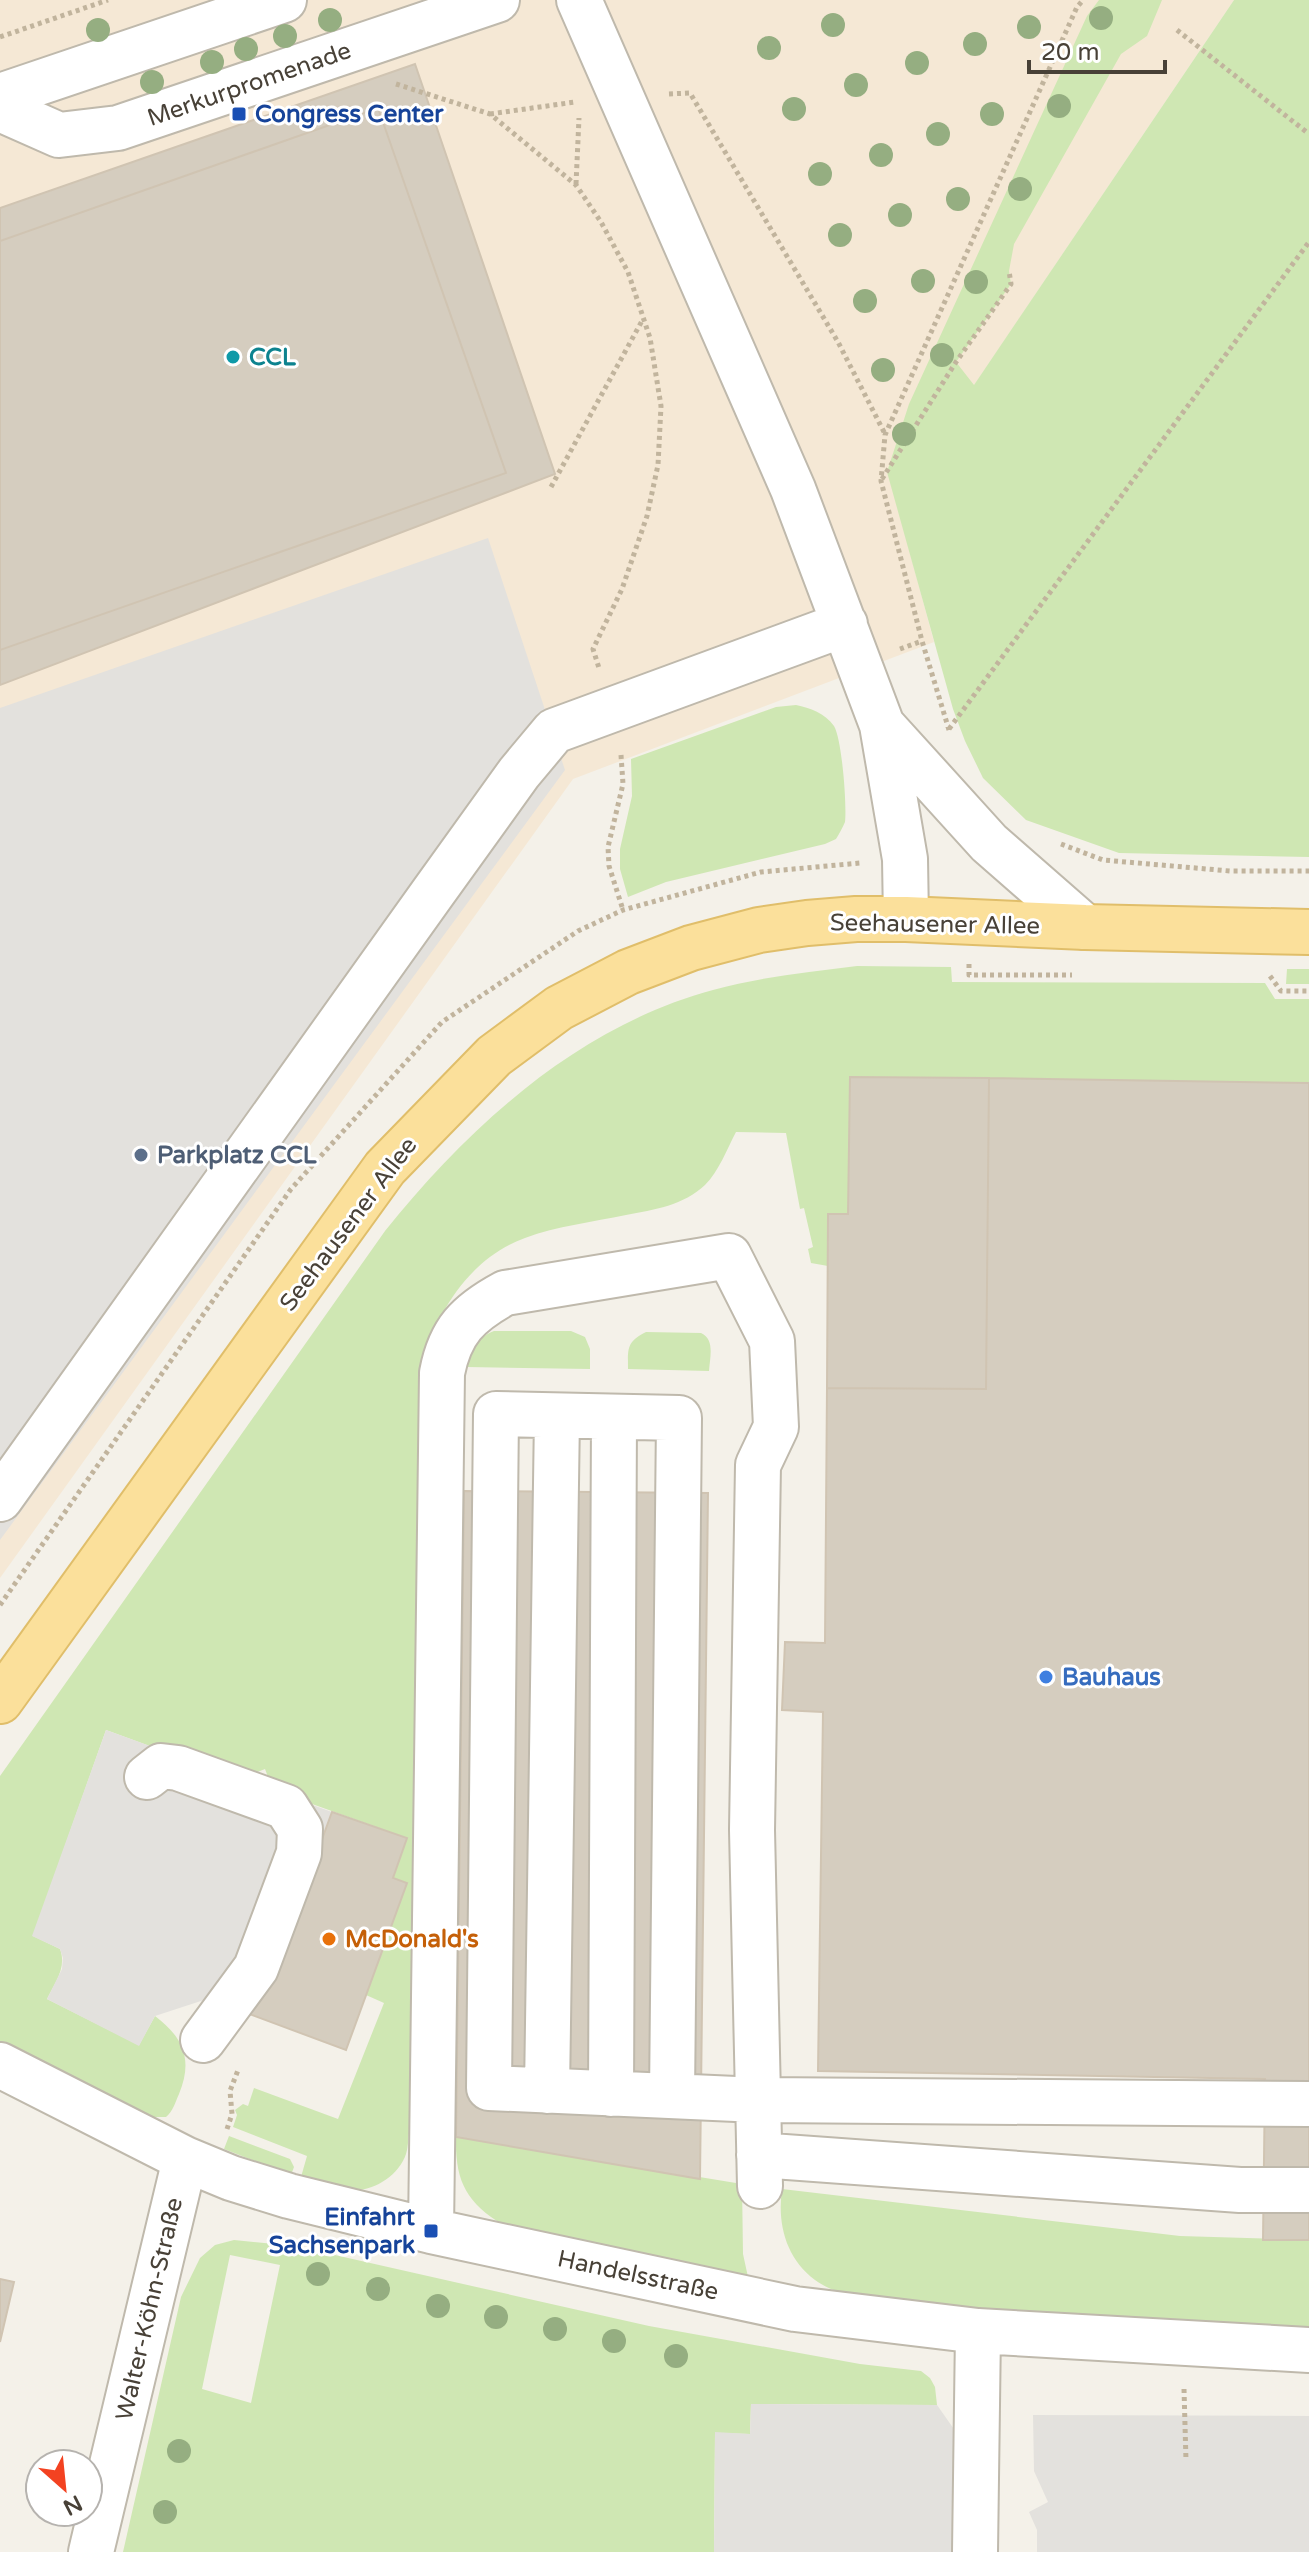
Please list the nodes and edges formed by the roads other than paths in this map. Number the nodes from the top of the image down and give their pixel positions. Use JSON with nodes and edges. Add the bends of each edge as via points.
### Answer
{"nodes":[{"id":1,"x":284,"y":0,"type":"edge"},
{"id":2,"x":497,"y":0,"type":"edge"},
{"id":3,"x":579,"y":0,"type":"edge"},
{"id":4,"x":0,"y":96,"type":"edge"},
{"id":5,"x":0,"y":109,"type":"edge"},
{"id":6,"x":845,"y":624,"type":"junction"},
{"id":7,"x":882,"y":725,"type":"junction"},
{"id":8,"x":906,"y":919,"type":"junction"},
{"id":9,"x":1085,"y":927,"type":"junction"},
{"id":10,"x":1309,"y":932,"type":"edge"},
{"id":11,"x":557,"y":1416,"type":"junction"},
{"id":12,"x":614,"y":1417,"type":"junction"},
{"id":13,"x":0,"y":1499,"type":"edge"},
{"id":14,"x":0,"y":1701,"type":"edge"},
{"id":15,"x":147,"y":1777,"type":"dead end"},
{"id":16,"x":203,"y":2040,"type":"dead end"},
{"id":17,"x":0,"y":2065,"type":"edge"},
{"id":18,"x":547,"y":2091,"type":"junction"},
{"id":19,"x":611,"y":2094,"type":"junction"},
{"id":20,"x":672,"y":2096,"type":"junction"},
{"id":21,"x":758,"y":2100,"type":"junction"},
{"id":22,"x":1309,"y":2104,"type":"edge"},
{"id":23,"x":185,"y":2159,"type":"junction"},
{"id":24,"x":1309,"y":2190,"type":"edge"},
{"id":25,"x":431,"y":2231,"type":"junction"},
{"id":26,"x":978,"y":2331,"type":"junction"},
{"id":27,"x":1309,"y":2350,"type":"edge"},
{"id":28,"x":91,"y":2552,"type":"edge"},
{"id":29,"x":975,"y":2552,"type":"edge"}],
"edges":[{"from":1,"to":4,"type":"street"},
{"from":2,"to":5,"type":"street","name":"Merkurpromenade","via":[[118,128],[59,135]]},
{"from":3,"to":6,"type":"street","via":[[793,489]]},
{"from":6,"to":7,"type":"street"},
{"from":6,"to":13,"type":"street","via":[[554,731]]},
{"from":7,"to":8,"type":"street","via":[[905,859]]},
{"from":7,"to":9,"type":"street","via":[[989,843]]},
{"from":8,"to":9,"type":"main road","name":"Seehausener Allee"},
{"from":8,"to":14,"type":"main road","name":"Seehausener Allee","via":[[791,925],[691,948],[628,972],[559,1008],[494,1056],[385,1168]]},
{"from":9,"to":10,"type":"main road","name":"Seehausener Allee"},
{"from":11,"to":12,"type":"street"},
{"from":11,"to":18,"type":"street"},
{"from":11,"to":18,"type":"street","via":[[496,1414],[489,2088]]},
{"from":12,"to":19,"type":"street"},
{"from":12,"to":20,"type":"street","via":[[679,1418]]},
{"from":15,"to":16,"type":"street","via":[[161,1766],[178,1768],[286,1807],[300,1829],[299,1853],[256,1968]]},
{"from":17,"to":23,"type":"street","name":"Handelsstraße"},
{"from":18,"to":19,"type":"street"},
{"from":19,"to":20,"type":"street"},
{"from":20,"to":21,"type":"street"},
{"from":21,"to":22,"type":"street"},
{"from":21,"to":24,"type":"street","via":[[760,2171]]},
{"from":21,"to":25,"type":"street","via":[[752,1830],[758,1465],[776,1427],[772,1341],[729,1256],[505,1293],[467,1319],[450,1345],[442,1373]]},
{"from":23,"to":25,"type":"street","name":"Handelsstraße","via":[[289,2196]]},
{"from":23,"to":28,"type":"street","name":"Walter-Köhn-Straße"},
{"from":25,"to":26,"type":"street","name":"Handelsstraße","via":[[795,2309]]},
{"from":26,"to":27,"type":"street","name":"Handelsstraße"},
{"from":26,"to":29,"type":"street"}]}
